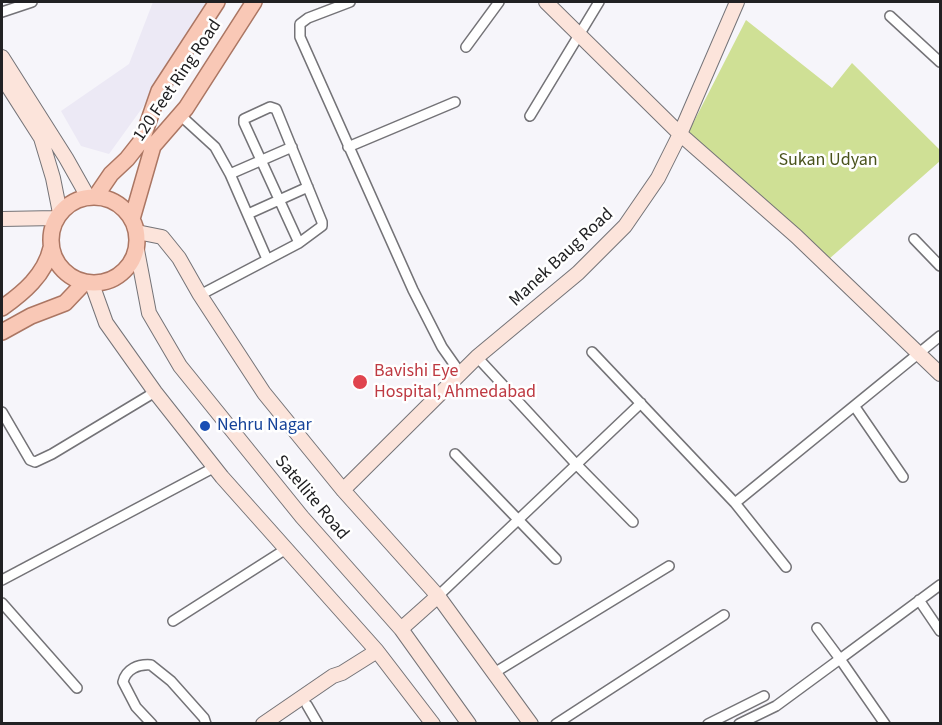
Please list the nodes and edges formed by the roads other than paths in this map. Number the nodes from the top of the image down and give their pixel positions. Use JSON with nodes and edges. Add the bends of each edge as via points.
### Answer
{"nodes":[{"id":1,"x":32,"y":2,"type":"edge"},
{"id":2,"x":217,"y":2,"type":"edge"},
{"id":3,"x":254,"y":2,"type":"edge"},
{"id":4,"x":350,"y":2,"type":"edge"},
{"id":5,"x":499,"y":2,"type":"edge"},
{"id":6,"x":546,"y":2,"type":"edge"},
{"id":7,"x":599,"y":2,"type":"edge"},
{"id":8,"x":737,"y":2,"type":"edge"},
{"id":9,"x":2,"y":12,"type":"edge"},
{"id":10,"x":890,"y":16,"type":"dead end"},
{"id":11,"x":580,"y":34,"type":"junction"},
{"id":12,"x":466,"y":47,"type":"dead end"},
{"id":13,"x":2,"y":57,"type":"edge"},
{"id":14,"x":940,"y":62,"type":"edge"},
{"id":15,"x":2,"y":77,"type":"edge"},
{"id":16,"x":455,"y":102,"type":"dead end"},
{"id":17,"x":180,"y":115,"type":"junction"},
{"id":18,"x":530,"y":116,"type":"dead end"},
{"id":19,"x":680,"y":134,"type":"junction"},
{"id":20,"x":292,"y":147,"type":"junction"},
{"id":21,"x":348,"y":147,"type":"junction"},
{"id":22,"x":261,"y":160,"type":"junction"},
{"id":23,"x":230,"y":174,"type":"junction"},
{"id":24,"x":308,"y":186,"type":"junction"},
{"id":25,"x":92,"y":196,"type":"junction"},
{"id":26,"x":279,"y":200,"type":"junction"},
{"id":27,"x":248,"y":214,"type":"junction"},
{"id":28,"x":58,"y":216,"type":"junction"},
{"id":29,"x":2,"y":219,"type":"edge"},
{"id":30,"x":135,"y":226,"type":"junction"},
{"id":31,"x":914,"y":239,"type":"dead end"},
{"id":32,"x":299,"y":243,"type":"junction"},
{"id":33,"x":51,"y":248,"type":"junction"},
{"id":34,"x":137,"y":250,"type":"junction"},
{"id":35,"x":267,"y":259,"type":"junction"},
{"id":36,"x":940,"y":266,"type":"edge"},
{"id":37,"x":88,"y":283,"type":"junction"},
{"id":38,"x":200,"y":295,"type":"junction"},
{"id":39,"x":2,"y":308,"type":"edge"},
{"id":40,"x":2,"y":332,"type":"edge"},
{"id":41,"x":940,"y":336,"type":"edge"},
{"id":42,"x":592,"y":352,"type":"dead end"},
{"id":43,"x":919,"y":354,"type":"junction"},
{"id":44,"x":477,"y":357,"type":"junction"},
{"id":45,"x":461,"y":374,"type":"junction"},
{"id":46,"x":940,"y":374,"type":"edge"},
{"id":47,"x":155,"y":392,"type":"junction"},
{"id":48,"x":641,"y":403,"type":"junction"},
{"id":49,"x":855,"y":407,"type":"junction"},
{"id":50,"x":2,"y":412,"type":"edge"},
{"id":51,"x":455,"y":454,"type":"dead end"},
{"id":52,"x":576,"y":464,"type":"junction"},
{"id":53,"x":215,"y":467,"type":"junction"},
{"id":54,"x":903,"y":477,"type":"dead end"},
{"id":55,"x":343,"y":490,"type":"junction"},
{"id":56,"x":735,"y":503,"type":"junction"},
{"id":57,"x":517,"y":521,"type":"junction"},
{"id":58,"x":633,"y":522,"type":"dead end"},
{"id":59,"x":286,"y":549,"type":"junction"},
{"id":60,"x":556,"y":559,"type":"dead end"},
{"id":61,"x":669,"y":566,"type":"dead end"},
{"id":62,"x":786,"y":567,"type":"dead end"},
{"id":63,"x":2,"y":580,"type":"edge"},
{"id":64,"x":940,"y":585,"type":"edge"},
{"id":65,"x":438,"y":596,"type":"junction"},
{"id":66,"x":919,"y":600,"type":"junction"},
{"id":67,"x":2,"y":603,"type":"edge"},
{"id":68,"x":724,"y":615,"type":"dead end"},
{"id":69,"x":173,"y":621,"type":"dead end"},
{"id":70,"x":817,"y":628,"type":"dead end"},
{"id":71,"x":402,"y":629,"type":"junction"},
{"id":72,"x":940,"y":631,"type":"edge"},
{"id":73,"x":377,"y":651,"type":"junction"},
{"id":74,"x":840,"y":659,"type":"junction"},
{"id":75,"x":342,"y":673,"type":"junction"},
{"id":76,"x":494,"y":673,"type":"junction"},
{"id":77,"x":77,"y":688,"type":"dead end"},
{"id":78,"x":764,"y":696,"type":"dead end"},
{"id":79,"x":307,"y":705,"type":"junction"},
{"id":80,"x":152,"y":723,"type":"edge"},
{"id":81,"x":206,"y":723,"type":"edge"},
{"id":82,"x":263,"y":723,"type":"edge"},
{"id":83,"x":280,"y":723,"type":"edge"},
{"id":84,"x":318,"y":723,"type":"edge"},
{"id":85,"x":433,"y":723,"type":"edge"},
{"id":86,"x":469,"y":723,"type":"edge"},
{"id":87,"x":531,"y":723,"type":"edge"},
{"id":88,"x":556,"y":723,"type":"edge"},
{"id":89,"x":708,"y":723,"type":"edge"},
{"id":90,"x":739,"y":723,"type":"edge"},
{"id":91,"x":885,"y":723,"type":"edge"}],
"edges":[{"from":1,"to":9,"type":"street"},
{"from":2,"to":25,"type":"main road","name":"120 Feet Ring Road","via":[[159,91],[142,140]]},
{"from":3,"to":17,"type":"main road","name":"120 Feet Ring Road"},
{"from":4,"to":21,"type":"street","via":[[300,24],[300,37]]},
{"from":5,"to":12,"type":"street"},
{"from":6,"to":11,"type":"street"},
{"from":7,"to":11,"type":"street"},
{"from":8,"to":19,"type":"street","name":"Manek Baug Road"},
{"from":10,"to":14,"type":"street"},
{"from":11,"to":18,"type":"street"},
{"from":11,"to":19,"type":"street"},
{"from":13,"to":25,"type":"street"},
{"from":15,"to":28,"type":"street","via":[[41,138],[53,178]]},
{"from":16,"to":21,"type":"street"},
{"from":17,"to":23,"type":"street","via":[[215,147]]},
{"from":17,"to":30,"type":"main road","name":"120 Feet Ring Road","via":[[153,146]]},
{"from":19,"to":43,"type":"street","via":[[796,236]]},
{"from":19,"to":44,"type":"street","name":"Manek Baug Road","via":[[658,178],[625,225],[578,273]]},
{"from":20,"to":22,"type":"street"},
{"from":20,"to":22,"type":"street","via":[[276,109],[270,107],[243,121]]},
{"from":20,"to":24,"type":"street"},
{"from":21,"to":45,"type":"street","via":[[413,290],[442,347]]},
{"from":22,"to":23,"type":"street"},
{"from":22,"to":26,"type":"street"},
{"from":23,"to":27,"type":"street"},
{"from":24,"to":26,"type":"street"},
{"from":24,"to":32,"type":"street","via":[[322,226]]},
{"from":25,"to":28,"type":"main road","via":[[73,202]]},
{"from":25,"to":30,"type":"main road","via":[[117,203]]},
{"from":26,"to":27,"type":"street"},
{"from":26,"to":32,"type":"street"},
{"from":27,"to":35,"type":"street"},
{"from":28,"to":29,"type":"street"},
{"from":28,"to":33,"type":"main road"},
{"from":30,"to":34,"type":"main road"},
{"from":30,"to":38,"type":"street","via":[[162,237]]},
{"from":31,"to":36,"type":"street"},
{"from":32,"to":35,"type":"street"},
{"from":33,"to":37,"type":"main road","via":[[66,274]]},
{"from":33,"to":39,"type":"main road","via":[[36,279]]},
{"from":34,"to":37,"type":"main road","via":[[121,275],[102,283]]},
{"from":34,"to":71,"type":"street","name":"Satellite Road","via":[[149,313],[180,366],[302,517]]},
{"from":35,"to":38,"type":"street"},
{"from":37,"to":40,"type":"main road","via":[[65,303]]},
{"from":37,"to":47,"type":"street","via":[[106,323]]},
{"from":38,"to":55,"type":"street","via":[[264,393]]},
{"from":41,"to":43,"type":"street"},
{"from":42,"to":48,"type":"street"},
{"from":43,"to":46,"type":"street"},
{"from":43,"to":49,"type":"street"},
{"from":44,"to":45,"type":"street","name":"Manek Baug Road"},
{"from":44,"to":52,"type":"street"},
{"from":45,"to":55,"type":"street","name":"Manek Baug Road"},
{"from":47,"to":50,"type":"street","via":[[35,462],[30,460]]},
{"from":47,"to":53,"type":"street"},
{"from":48,"to":52,"type":"street"},
{"from":48,"to":56,"type":"street"},
{"from":49,"to":54,"type":"street"},
{"from":49,"to":56,"type":"street"},
{"from":51,"to":57,"type":"street"},
{"from":52,"to":57,"type":"street"},
{"from":52,"to":58,"type":"street"},
{"from":53,"to":59,"type":"street"},
{"from":53,"to":63,"type":"street"},
{"from":55,"to":65,"type":"street"},
{"from":56,"to":62,"type":"street"},
{"from":57,"to":60,"type":"street"},
{"from":57,"to":65,"type":"street"},
{"from":59,"to":69,"type":"street"},
{"from":59,"to":73,"type":"street"},
{"from":61,"to":76,"type":"street"},
{"from":64,"to":66,"type":"street"},
{"from":65,"to":71,"type":"street"},
{"from":65,"to":76,"type":"street"},
{"from":66,"to":72,"type":"street"},
{"from":66,"to":74,"type":"street"},
{"from":67,"to":77,"type":"street"},
{"from":68,"to":88,"type":"street"},
{"from":70,"to":74,"type":"street"},
{"from":71,"to":86,"type":"street","name":"Satellite Road"},
{"from":73,"to":75,"type":"street"},
{"from":73,"to":85,"type":"street"},
{"from":74,"to":90,"type":"street","via":[[776,706]]},
{"from":74,"to":91,"type":"street"},
{"from":75,"to":79,"type":"street","via":[[339,683]]},
{"from":75,"to":82,"type":"street"},
{"from":76,"to":87,"type":"street"},
{"from":78,"to":89,"type":"street"},
{"from":79,"to":83,"type":"street"},
{"from":79,"to":84,"type":"street"},
{"from":80,"to":81,"type":"street","via":[[136,707],[123,682],[124,676],[136,666],[151,665],[171,681]]}]}
